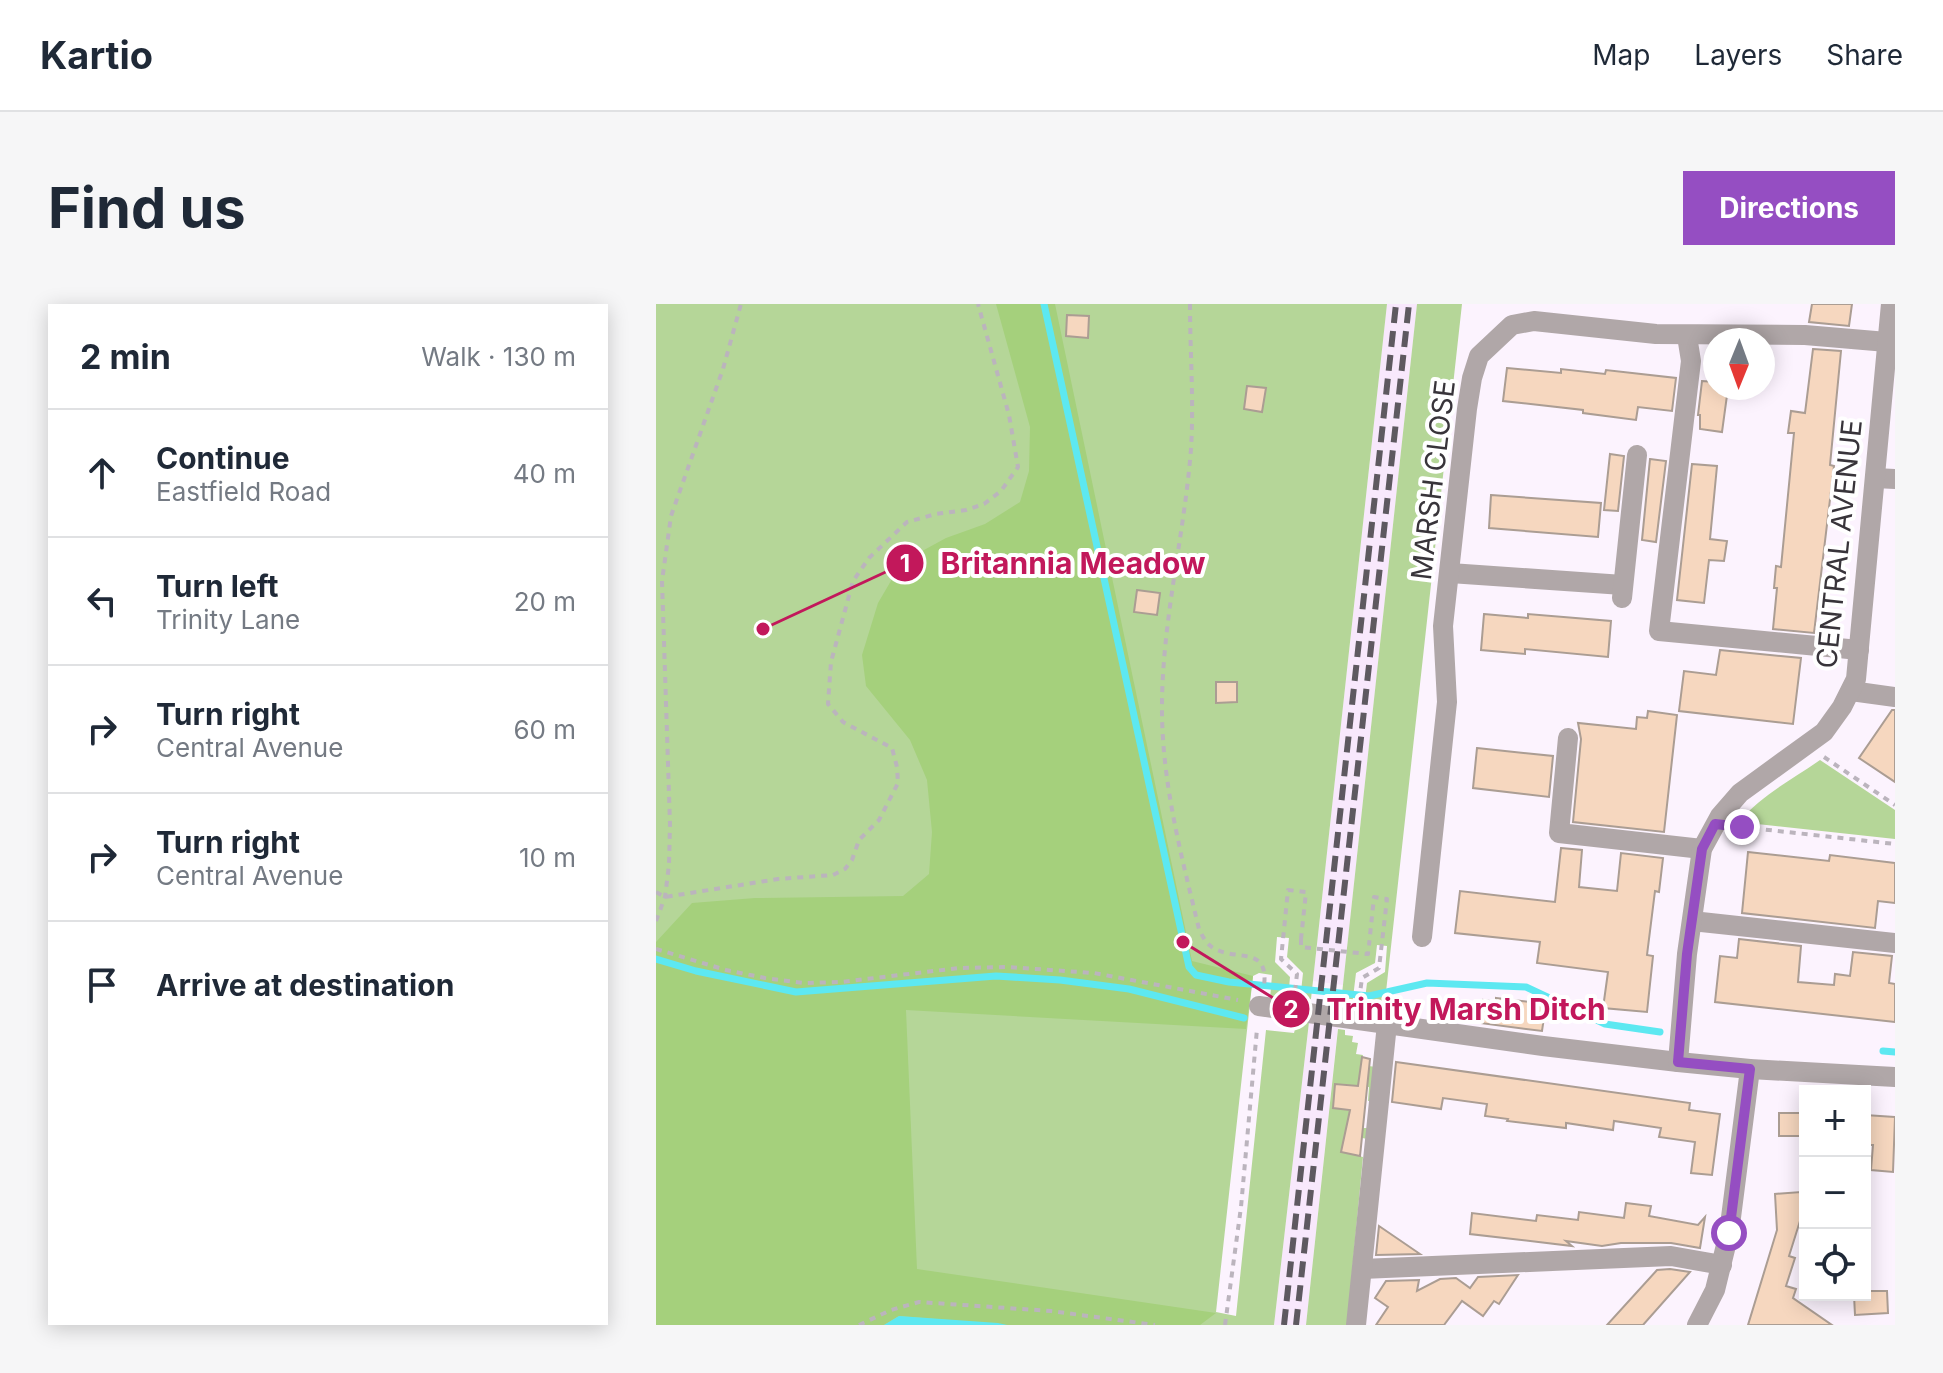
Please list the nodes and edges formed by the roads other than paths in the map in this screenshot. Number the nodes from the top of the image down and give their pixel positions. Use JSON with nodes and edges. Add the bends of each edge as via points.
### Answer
{"nodes":[{"id":1,"x":1891,"y":304,"type":"edge"},
{"id":2,"x":1687,"y":336,"type":"junction"},
{"id":3,"x":1887,"y":342,"type":"junction"},
{"id":4,"x":1637,"y":455,"type":"dead end"},
{"id":5,"x":1885,"y":478,"type":"edge"},
{"id":6,"x":1450,"y":573,"type":"junction"},
{"id":7,"x":1859,"y":650,"type":"junction"},
{"id":8,"x":1851,"y":691,"type":"junction"},
{"id":9,"x":1895,"y":697,"type":"edge"},
{"id":10,"x":1568,"y":738,"type":"dead end"},
{"id":11,"x":1702,"y":849,"type":"junction"},
{"id":12,"x":1692,"y":921,"type":"junction"},
{"id":13,"x":1422,"y":937,"type":"dead end"},
{"id":14,"x":1895,"y":943,"type":"edge"},
{"id":15,"x":1259,"y":1006,"type":"road end"},
{"id":16,"x":1387,"y":1024,"type":"junction"},
{"id":17,"x":1678,"y":1062,"type":"junction"},
{"id":18,"x":1750,"y":1069,"type":"junction"},
{"id":19,"x":1895,"y":1077,"type":"edge"},
{"id":20,"x":1722,"y":1265,"type":"junction"},
{"id":21,"x":1362,"y":1269,"type":"junction"},
{"id":22,"x":1356,"y":1325,"type":"edge"},
{"id":23,"x":1697,"y":1325,"type":"edge"}],
"edges":[{"from":1,"to":3,"type":"street","name":"CENTRAL AVENUE"},
{"from":2,"to":3,"type":"street","name":"MARSH CLOSE","via":[[1805,335]]},
{"from":2,"to":6,"type":"street","name":"MARSH CLOSE","via":[[1534,321],[1512,325],[1494,340],[1479,356],[1472,378]]},
{"from":2,"to":7,"type":"street","via":[[1691,361],[1659,631]]},
{"from":3,"to":5,"type":"street","name":"CENTRAL AVENUE"},
{"from":4,"to":6,"type":"street","via":[[1619,589]]},
{"from":5,"to":7,"type":"street","name":"CENTRAL AVENUE"},
{"from":6,"to":13,"type":"street","name":"MARSH CLOSE","via":[[1443,626],[1447,702]]},
{"from":7,"to":8,"type":"street","name":"CENTRAL AVENUE"},
{"from":8,"to":9,"type":"street"},
{"from":8,"to":11,"type":"street","name":"CENTRAL AVENUE","via":[[1824,732],[1740,793]]},
{"from":10,"to":11,"type":"street","via":[[1559,833]]},
{"from":11,"to":12,"type":"street","name":"CENTRAL AVENUE"},
{"from":12,"to":14,"type":"street"},
{"from":12,"to":17,"type":"street","name":"CENTRAL AVENUE"},
{"from":15,"to":16,"type":"street"},
{"from":16,"to":17,"type":"street"},
{"from":16,"to":21,"type":"street"},
{"from":17,"to":18,"type":"street"},
{"from":18,"to":19,"type":"street"},
{"from":18,"to":20,"type":"street"},
{"from":20,"to":21,"type":"street","via":[[1671,1256]]},
{"from":20,"to":23,"type":"street"},
{"from":21,"to":22,"type":"street"}]}
